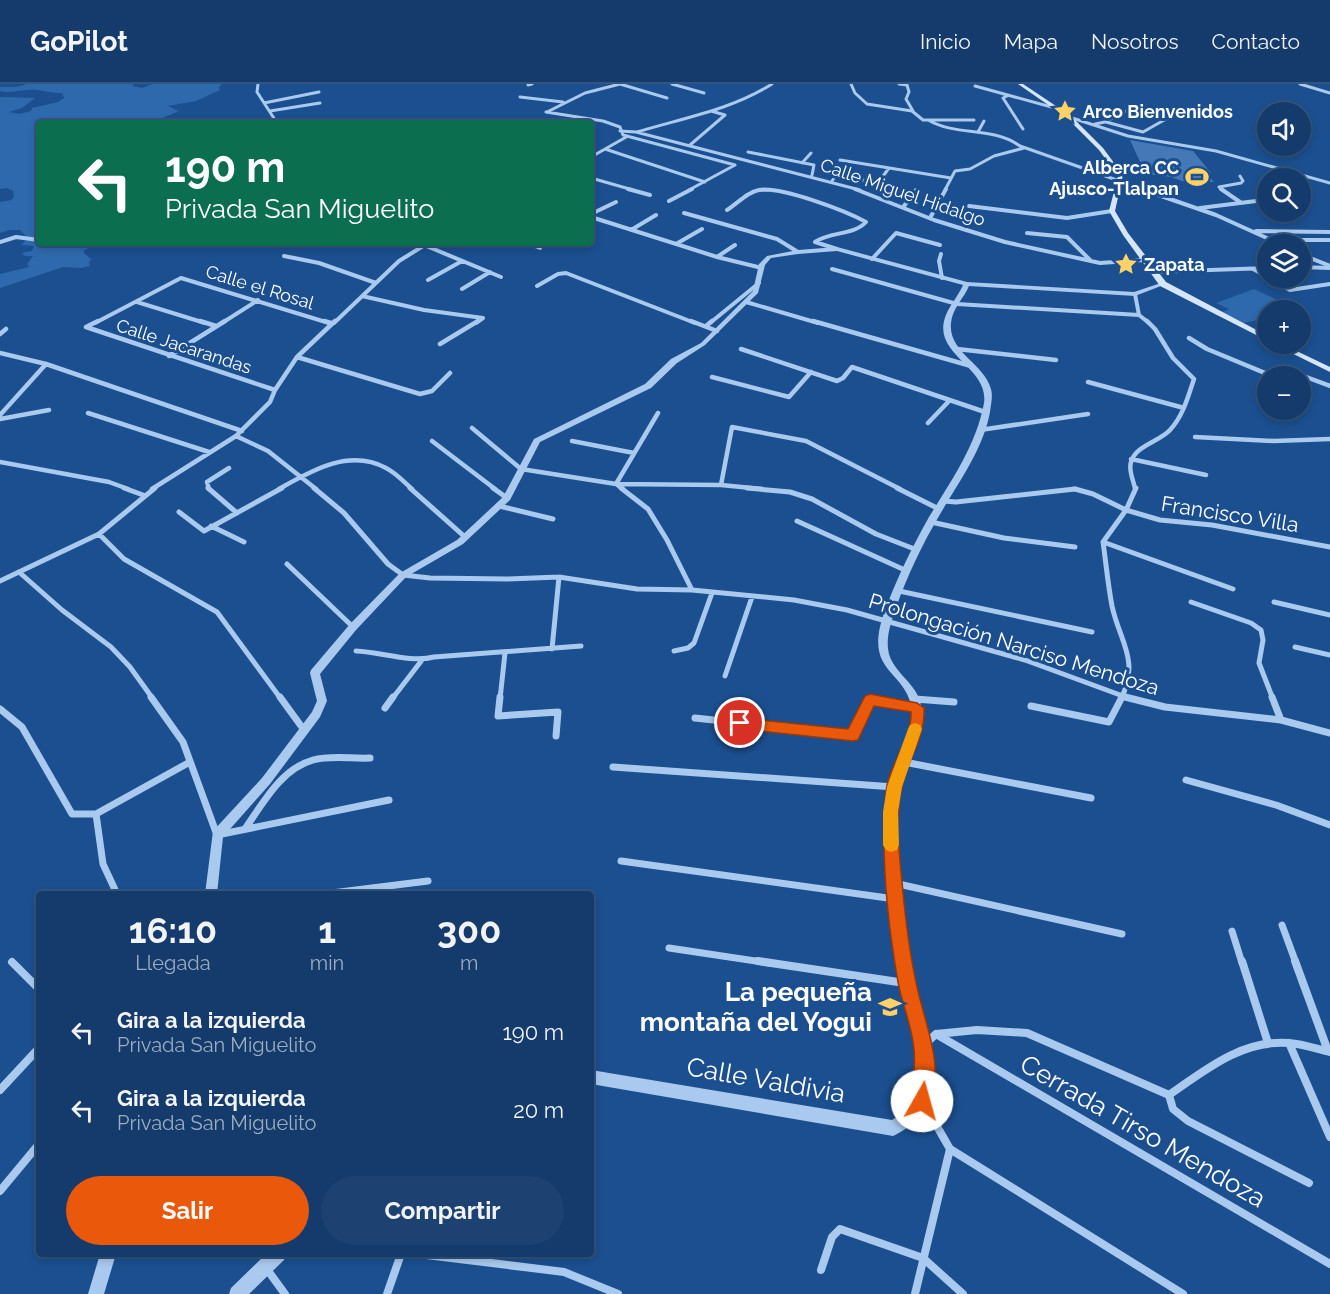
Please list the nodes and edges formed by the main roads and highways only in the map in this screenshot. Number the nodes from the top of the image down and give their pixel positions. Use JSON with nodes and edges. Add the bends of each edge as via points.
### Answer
{"nodes":[{"id":1,"x":1020,"y":84,"type":"edge"},
{"id":2,"x":1257,"y":334,"type":"edge"},
{"id":3,"x":1297,"y":354,"type":"edge"},
{"id":4,"x":1330,"y":370,"type":"edge"}],
"edges":[{"from":1,"to":2,"type":"main road","via":[[1069,117],[1121,176],[1112,212],[1162,284]]},
{"from":3,"to":4,"type":"main road"}]}
